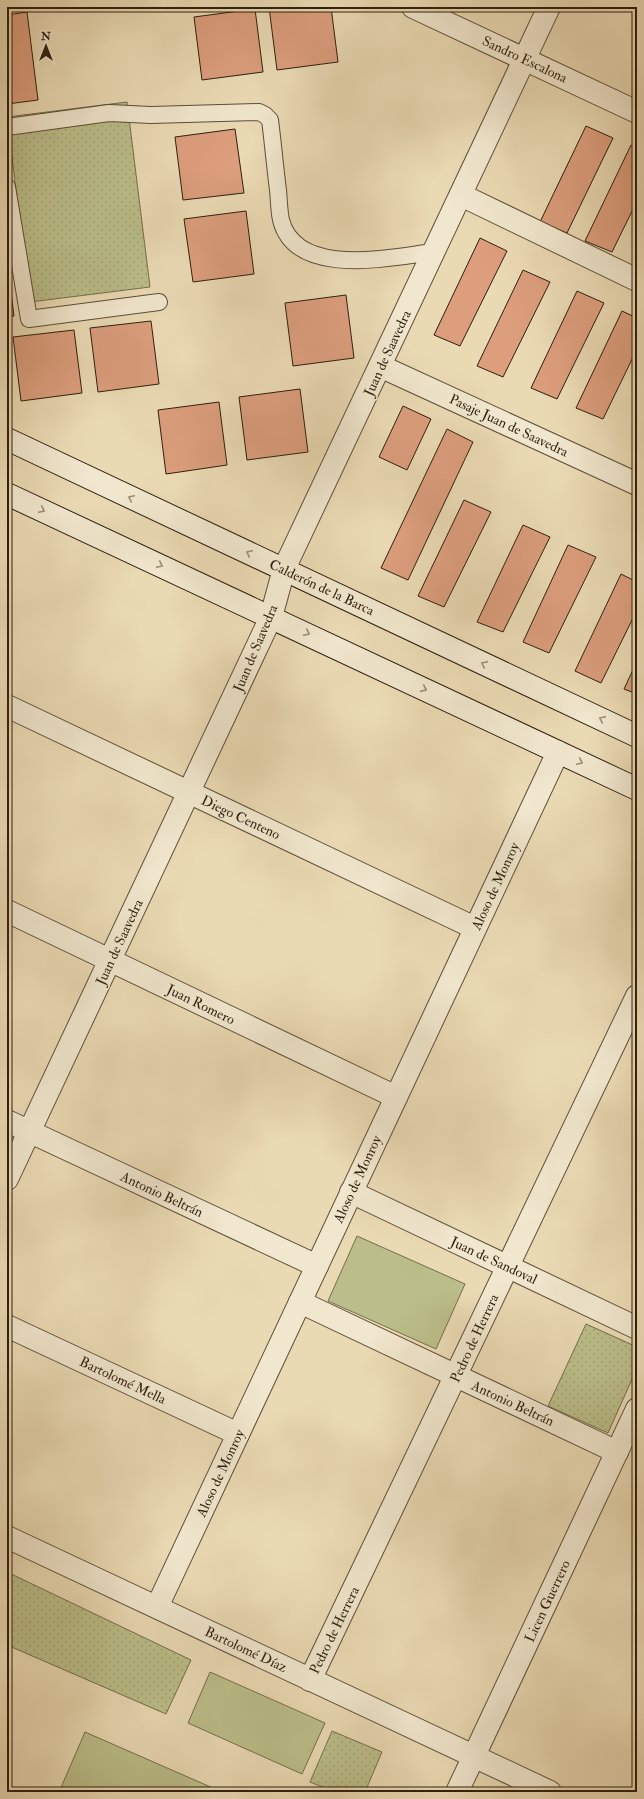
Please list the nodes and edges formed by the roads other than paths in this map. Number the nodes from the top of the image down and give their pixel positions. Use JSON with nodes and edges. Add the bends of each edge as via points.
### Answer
{"nodes":[{"id":1,"x":413,"y":7,"type":"edge"},
{"id":2,"x":550,"y":7,"type":"edge"},
{"id":3,"x":525,"y":59,"type":"junction"},
{"id":4,"x":637,"y":112,"type":"edge"},
{"id":5,"x":7,"y":127,"type":"edge"},
{"id":6,"x":7,"y":187,"type":"edge"},
{"id":7,"x":461,"y":195,"type":"junction"},
{"id":8,"x":434,"y":252,"type":"junction"},
{"id":9,"x":637,"y":280,"type":"edge"},
{"id":10,"x":159,"y":302,"type":"dead end"},
{"id":11,"x":380,"y":366,"type":"junction"},
{"id":12,"x":7,"y":439,"type":"edge"},
{"id":13,"x":637,"y":484,"type":"edge"},
{"id":14,"x":7,"y":494,"type":"edge"},
{"id":15,"x":284,"y":569,"type":"junction"},
{"id":16,"x":271,"y":617,"type":"junction"},
{"id":17,"x":7,"y":706,"type":"edge"},
{"id":18,"x":637,"y":736,"type":"edge"},
{"id":19,"x":558,"y":752,"type":"junction"},
{"id":20,"x":637,"y":789,"type":"edge"},
{"id":21,"x":189,"y":792,"type":"junction"},
{"id":22,"x":7,"y":911,"type":"edge"},
{"id":23,"x":475,"y":928,"type":"junction"},
{"id":24,"x":110,"y":960,"type":"junction"},
{"id":25,"x":637,"y":996,"type":"edge"},
{"id":26,"x":396,"y":1097,"type":"junction"},
{"id":27,"x":7,"y":1121,"type":"edge"},
{"id":28,"x":29,"y":1132,"type":"junction"},
{"id":29,"x":7,"y":1179,"type":"edge"},
{"id":30,"x":351,"y":1192,"type":"junction"},
{"id":31,"x":316,"y":1266,"type":"junction"},
{"id":32,"x":508,"y":1266,"type":"junction"},
{"id":33,"x":300,"y":1302,"type":"junction"},
{"id":34,"x":7,"y":1326,"type":"edge"},
{"id":35,"x":637,"y":1328,"type":"edge"},
{"id":36,"x":456,"y":1376,"type":"junction"},
{"id":37,"x":637,"y":1409,"type":"edge"},
{"id":38,"x":238,"y":1434,"type":"junction"},
{"id":39,"x":617,"y":1452,"type":"junction"},
{"id":40,"x":7,"y":1537,"type":"edge"},
{"id":41,"x":157,"y":1607,"type":"junction"},
{"id":42,"x":310,"y":1680,"type":"junction"},
{"id":43,"x":473,"y":1756,"type":"junction"},
{"id":44,"x":457,"y":1792,"type":"edge"},
{"id":45,"x":550,"y":1792,"type":"edge"}],
"edges":[{"from":1,"to":3,"type":"street","name":"Sandro Escalona"},
{"from":2,"to":3,"type":"street","name":"Juan de Saavedra"},
{"from":3,"to":4,"type":"street","name":"Sandro Escalona"},
{"from":3,"to":7,"type":"street","name":"Juan de Saavedra"},
{"from":5,"to":8,"type":"lane","via":[[109,113],[151,115],[259,112],[270,120],[281,221],[291,241],[305,251],[332,260],[365,260]]},
{"from":6,"to":10,"type":"lane","via":[[29,319]]},
{"from":7,"to":8,"type":"street","name":"Juan de Saavedra"},
{"from":7,"to":9,"type":"street"},
{"from":8,"to":11,"type":"street","name":"Juan de Saavedra"},
{"from":11,"to":13,"type":"street","name":"Pasaje Juan de Saavedra"},
{"from":11,"to":15,"type":"street","name":"Juan de Saavedra"},
{"from":15,"to":12,"type":"street","name":"Calderón de la Barca","one_way":true},
{"from":14,"to":16,"type":"street","one_way":true},
{"from":15,"to":16,"type":"street","name":"Juan de Saavedra"},
{"from":18,"to":15,"type":"street","name":"Calderón de la Barca","one_way":true},
{"from":16,"to":19,"type":"street","one_way":true},
{"from":16,"to":21,"type":"street","name":"Juan de Saavedra"},
{"from":17,"to":21,"type":"street","name":"Diego Centeno"},
{"from":19,"to":20,"type":"street","one_way":true},
{"from":19,"to":23,"type":"street","name":"Aloso de Monroy"},
{"from":21,"to":23,"type":"street","name":"Diego Centeno"},
{"from":21,"to":24,"type":"street","name":"Juan de Saavedra"},
{"from":22,"to":24,"type":"street","name":"Juan Romero"},
{"from":23,"to":26,"type":"street","name":"Aloso de Monroy"},
{"from":24,"to":26,"type":"street","name":"Juan Romero"},
{"from":24,"to":28,"type":"street","name":"Juan de Saavedra"},
{"from":25,"to":32,"type":"street","name":"Pedro de Herrera"},
{"from":26,"to":30,"type":"street","name":"Aloso de Monroy"},
{"from":27,"to":28,"type":"street","name":"Antonio Beltrán"},
{"from":28,"to":29,"type":"street","name":"Juan de Saavedra"},
{"from":28,"to":31,"type":"street","name":"Antonio Beltrán"},
{"from":30,"to":31,"type":"street","name":"Aloso de Monroy"},
{"from":30,"to":32,"type":"street","name":"Juan de Sandoval"},
{"from":31,"to":33,"type":"street","name":"Aloso de Monroy"},
{"from":32,"to":35,"type":"street","name":"Juan de Sandoval"},
{"from":32,"to":36,"type":"street","name":"Pedro de Herrera"},
{"from":33,"to":36,"type":"street","name":"Antonio Beltrán"},
{"from":33,"to":38,"type":"street","name":"Aloso de Monroy"},
{"from":34,"to":38,"type":"street","name":"Bartolomé Mella"},
{"from":36,"to":39,"type":"street","name":"Antonio Beltrán"},
{"from":36,"to":42,"type":"street","name":"Pedro de Herrera"},
{"from":37,"to":39,"type":"street","name":"Licen Guerrero"},
{"from":38,"to":41,"type":"street","name":"Aloso de Monroy"},
{"from":39,"to":43,"type":"street","name":"Licen Guerrero"},
{"from":40,"to":41,"type":"street","name":"Bartolomé Díaz"},
{"from":41,"to":42,"type":"street","name":"Bartolomé Díaz"},
{"from":42,"to":43,"type":"street","name":"Bartolomé Díaz"},
{"from":43,"to":44,"type":"street","name":"Licen Guerrero"},
{"from":43,"to":45,"type":"street","name":"Bartolomé Díaz"}]}
